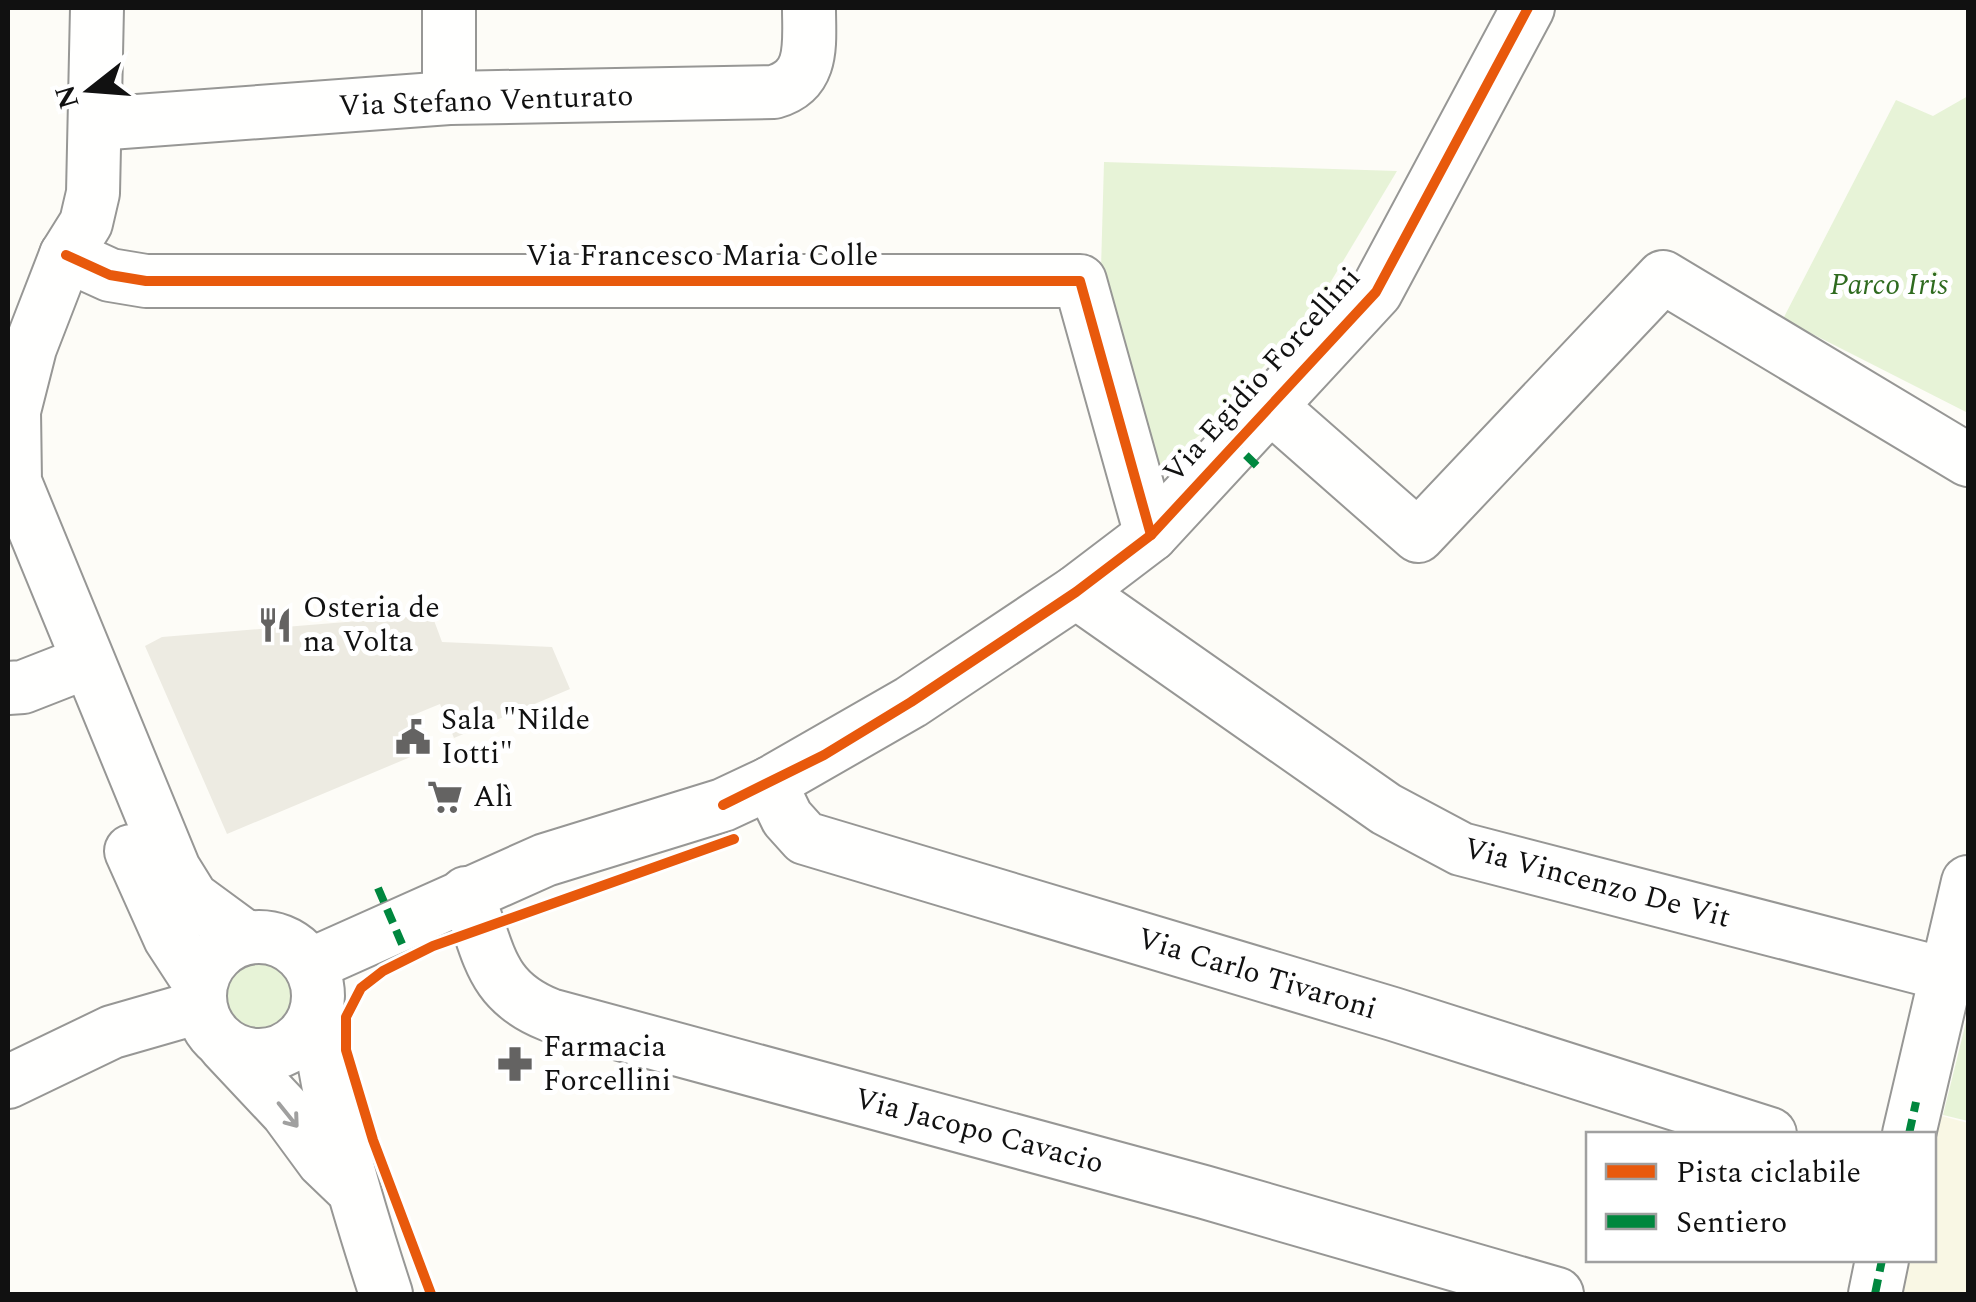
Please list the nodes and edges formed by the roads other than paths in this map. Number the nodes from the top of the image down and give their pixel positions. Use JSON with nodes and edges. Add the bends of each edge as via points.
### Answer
{"nodes":[{"id":1,"x":96,"y":8,"type":"edge"},
{"id":2,"x":449,"y":8,"type":"edge"},
{"id":3,"x":808,"y":8,"type":"edge"},
{"id":4,"x":1528,"y":8,"type":"edge"},
{"id":5,"x":450,"y":98,"type":"junction"},
{"id":6,"x":96,"y":124,"type":"junction"},
{"id":7,"x":66,"y":255,"type":"junction"},
{"id":8,"x":8,"y":317,"type":"edge"},
{"id":9,"x":1270,"y":406,"type":"junction"},
{"id":10,"x":10,"y":459,"type":"edge"},
{"id":11,"x":1968,"y":460,"type":"edge"},
{"id":12,"x":1151,"y":535,"type":"junction"},
{"id":13,"x":8,"y":555,"type":"edge"},
{"id":14,"x":1076,"y":592,"type":"junction"},
{"id":15,"x":72,"y":669,"type":"junction"},
{"id":16,"x":8,"y":688,"type":"edge"},
{"id":17,"x":770,"y":783,"type":"junction"},
{"id":18,"x":1968,"y":882,"type":"edge"},
{"id":19,"x":466,"y":893,"type":"junction"},
{"id":20,"x":244,"y":937,"type":"junction"},
{"id":21,"x":1948,"y":975,"type":"junction"},
{"id":22,"x":314,"y":988,"type":"junction"},
{"id":23,"x":208,"y":1012,"type":"junction"},
{"id":24,"x":8,"y":1082,"type":"edge"},
{"id":25,"x":1912,"y":1118,"type":"edge"},
{"id":26,"x":1764,"y":1132,"type":"edge"},
{"id":27,"x":349,"y":1186,"type":"junction"},
{"id":28,"x":1882,"y":1262,"type":"edge"},
{"id":29,"x":386,"y":1294,"type":"edge"},
{"id":30,"x":1558,"y":1294,"type":"edge"},
{"id":31,"x":1875,"y":1294,"type":"edge"}],
"edges":[{"from":1,"to":6,"type":"street"},
{"from":2,"to":5,"type":"street"},
{"from":3,"to":5,"type":"street","name":"Via Stefano Venturato","via":[[805,71],[792,86],[774,92]]},
{"from":4,"to":9,"type":"street","name":"Via Egidio Forcellini","via":[[1376,292]]},
{"from":5,"to":6,"type":"street","name":"Via Stefano Venturato"},
{"from":6,"to":7,"type":"street","via":[[93,193],[86,223]]},
{"from":7,"to":8,"type":"street"},
{"from":7,"to":10,"type":"street","via":[[30,348]]},
{"from":7,"to":12,"type":"street","name":"Via Francesco Maria Colle","via":[[110,275],[146,281],[1080,281]]},
{"from":9,"to":11,"type":"street","via":[[1418,536],[1663,277]]},
{"from":9,"to":12,"type":"street","name":"Via Egidio Forcellini"},
{"from":10,"to":15,"type":"street"},
{"from":12,"to":14,"type":"street","name":"Via Egidio Forcellini"},
{"from":13,"to":15,"type":"street"},
{"from":14,"to":17,"type":"street","name":"Via Egidio Forcellini","via":[[911,702]]},
{"from":14,"to":21,"type":"street","name":"Via Vincenzo De Vit","via":[[1386,809],[1461,848]]},
{"from":15,"to":16,"type":"street"},
{"from":15,"to":20,"type":"street","via":[[192,898]]},
{"from":15,"to":23,"type":"street","via":[[164,924]]},
{"from":17,"to":19,"type":"street","name":"Via Egidio Forcellini"},
{"from":17,"to":26,"type":"street","name":"Via Carlo Tivaroni","via":[[805,838]]},
{"from":18,"to":21,"type":"street"},
{"from":19,"to":22,"type":"street","name":"Via Egidio Forcellini"},
{"from":19,"to":30,"type":"street","name":"Via Jacopo Cavacio","via":[[497,974],[520,1003],[550,1015]]},
{"from":20,"to":22,"type":"street","via":[[282,940]]},
{"from":20,"to":23,"type":"street","via":[[220,949]]},
{"from":21,"to":25,"type":"street"},
{"from":22,"to":23,"type":"street","via":[[306,1032],[290,1048],[269,1055],[246,1054]]},
{"from":22,"to":27,"type":"street","via":[[324,1076]]},
{"from":23,"to":24,"type":"street","via":[[112,1032]]},
{"from":23,"to":27,"type":"street","one_way":true},
{"from":27,"to":29,"type":"street"},
{"from":28,"to":31,"type":"street"}]}
